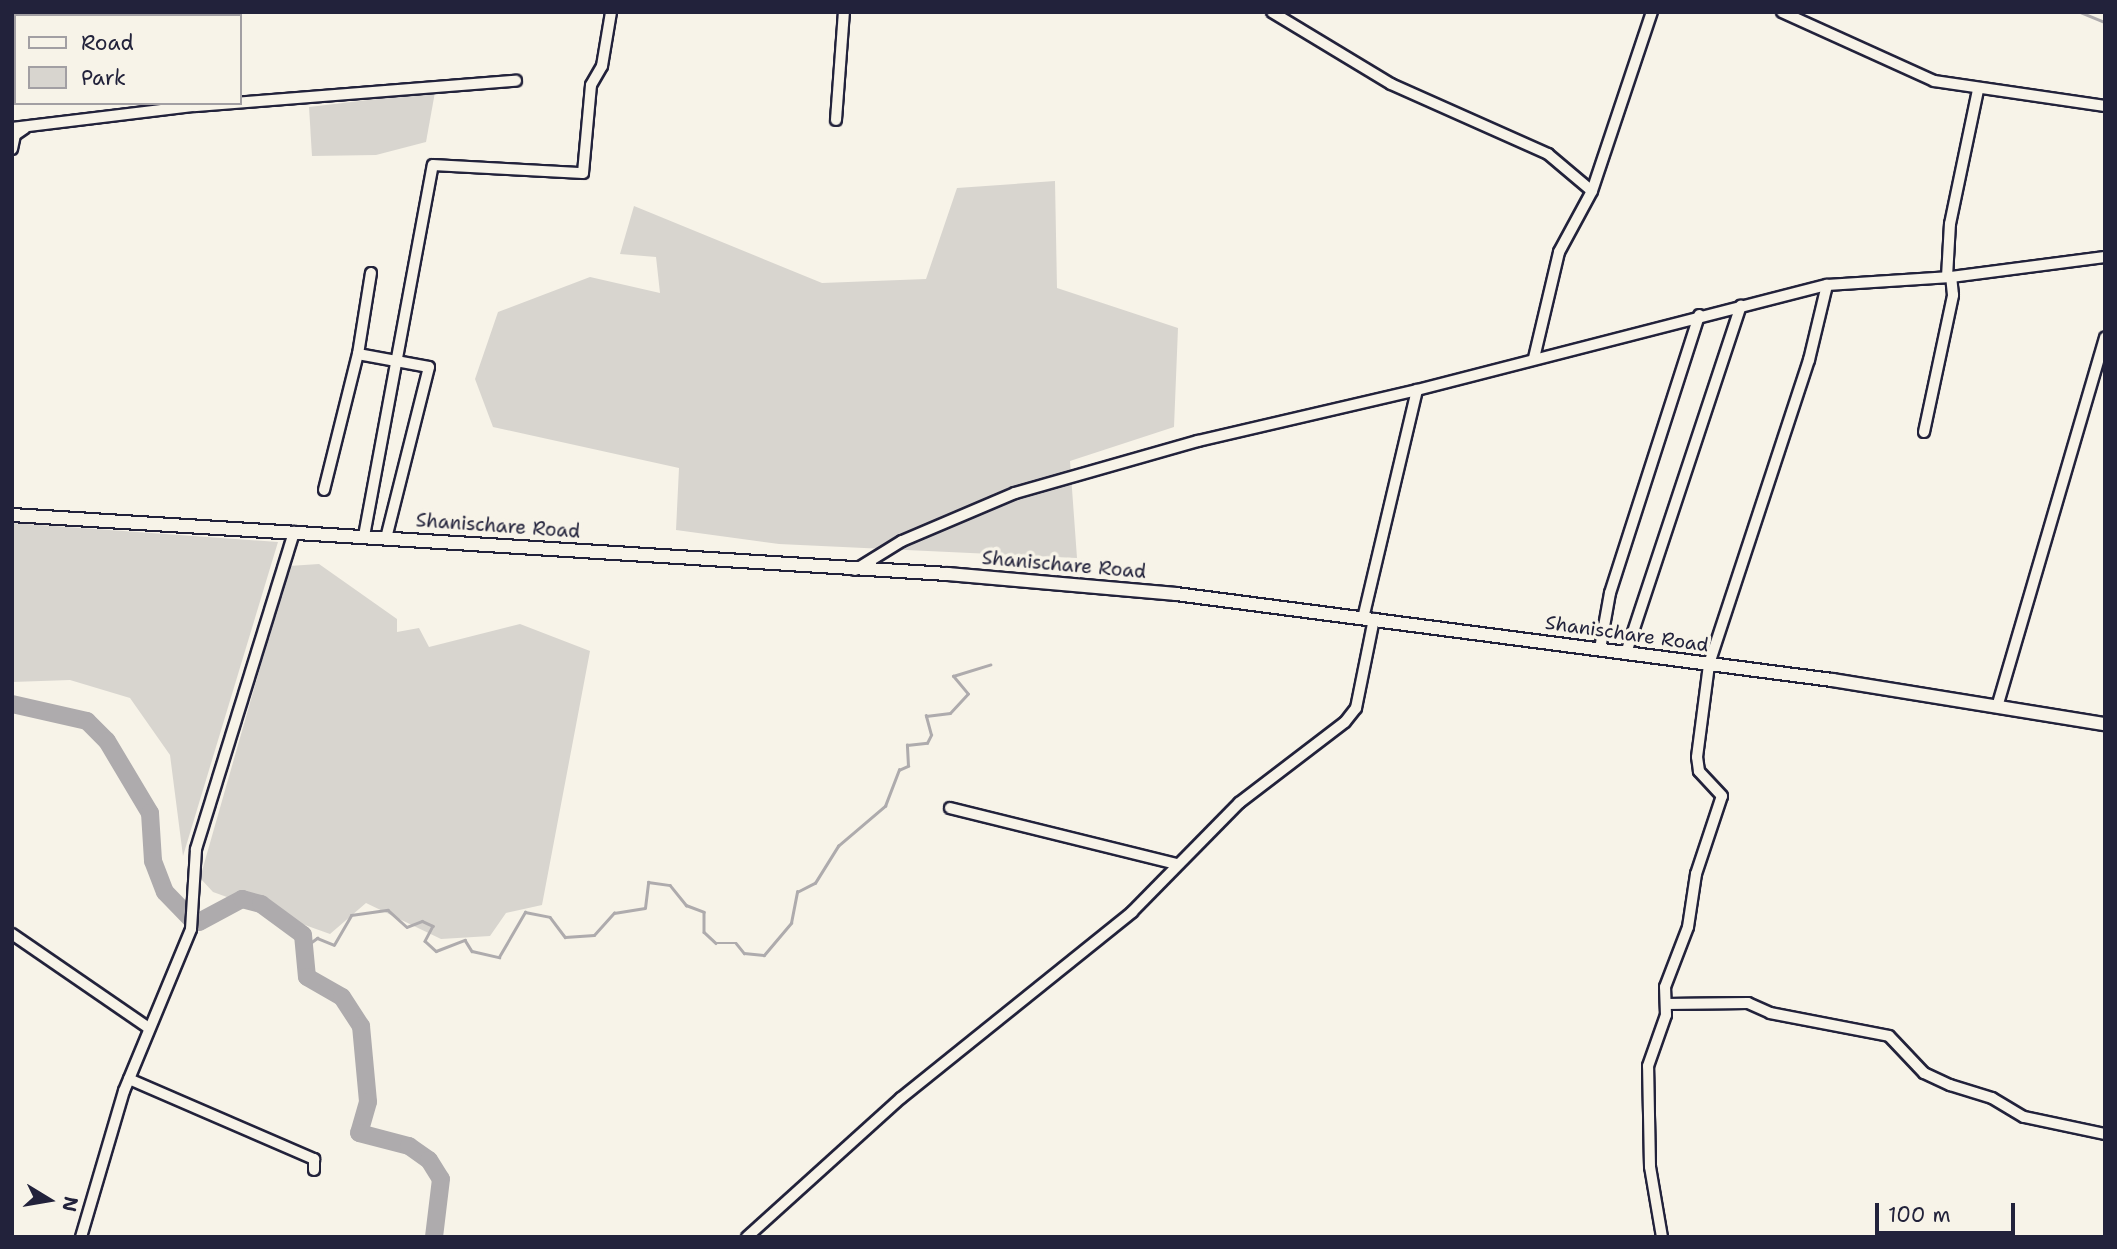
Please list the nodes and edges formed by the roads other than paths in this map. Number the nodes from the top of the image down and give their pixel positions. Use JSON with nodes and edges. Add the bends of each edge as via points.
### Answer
{"nodes":[{"id":1,"x":611,"y":12,"type":"edge"},
{"id":2,"x":844,"y":12,"type":"edge"},
{"id":3,"x":1272,"y":12,"type":"edge"},
{"id":4,"x":1652,"y":12,"type":"edge"},
{"id":5,"x":1782,"y":12,"type":"edge"},
{"id":6,"x":516,"y":81,"type":"dead end"},
{"id":7,"x":1978,"y":90,"type":"junction"},
{"id":8,"x":242,"y":102,"type":"edge"},
{"id":9,"x":208,"y":105,"type":"edge"},
{"id":10,"x":2105,"y":106,"type":"edge"},
{"id":11,"x":836,"y":120,"type":"dead end"},
{"id":12,"x":12,"y":128,"type":"edge"},
{"id":13,"x":25,"y":128,"type":"junction"},
{"id":14,"x":12,"y":149,"type":"edge"},
{"id":15,"x":1592,"y":191,"type":"junction"},
{"id":16,"x":2105,"y":257,"type":"edge"},
{"id":17,"x":371,"y":273,"type":"dead end"},
{"id":18,"x":1949,"y":277,"type":"junction"},
{"id":19,"x":1827,"y":285,"type":"junction"},
{"id":20,"x":1741,"y":306,"type":"junction"},
{"id":21,"x":1699,"y":315,"type":"junction"},
{"id":22,"x":2105,"y":337,"type":"edge"},
{"id":23,"x":358,"y":354,"type":"junction"},
{"id":24,"x":1534,"y":358,"type":"junction"},
{"id":25,"x":397,"y":361,"type":"junction"},
{"id":26,"x":1418,"y":390,"type":"junction"},
{"id":27,"x":1924,"y":432,"type":"dead end"},
{"id":28,"x":324,"y":490,"type":"dead end"},
{"id":29,"x":12,"y":514,"type":"edge"},
{"id":30,"x":294,"y":532,"type":"junction"},
{"id":31,"x":363,"y":536,"type":"junction"},
{"id":32,"x":386,"y":538,"type":"junction"},
{"id":33,"x":855,"y":570,"type":"junction"},
{"id":34,"x":1368,"y":619,"type":"junction"},
{"id":35,"x":1600,"y":649,"type":"junction"},
{"id":36,"x":1626,"y":653,"type":"junction"},
{"id":37,"x":1709,"y":664,"type":"junction"},
{"id":38,"x":1997,"y":707,"type":"junction"},
{"id":39,"x":2105,"y":724,"type":"edge"},
{"id":40,"x":950,"y":808,"type":"dead end"},
{"id":41,"x":1176,"y":864,"type":"junction"},
{"id":42,"x":12,"y":934,"type":"edge"},
{"id":43,"x":1665,"y":1004,"type":"junction"},
{"id":44,"x":149,"y":1028,"type":"junction"},
{"id":45,"x":129,"y":1079,"type":"junction"},
{"id":46,"x":2105,"y":1134,"type":"edge"},
{"id":47,"x":314,"y":1170,"type":"dead end"},
{"id":48,"x":81,"y":1237,"type":"edge"},
{"id":49,"x":747,"y":1237,"type":"edge"},
{"id":50,"x":1662,"y":1237,"type":"edge"}],
"edges":[{"from":1,"to":25,"type":"street","via":[[602,66],[591,85],[583,173],[433,165]]},
{"from":2,"to":11,"type":"street"},
{"from":3,"to":15,"type":"street","via":[[1391,83],[1548,154]]},
{"from":4,"to":15,"type":"street"},
{"from":5,"to":7,"type":"street","via":[[1887,65]]},
{"from":6,"to":8,"type":"street"},
{"from":7,"to":10,"type":"street"},
{"from":7,"to":18,"type":"street","via":[[1950,224]]},
{"from":9,"to":13,"type":"street"},
{"from":12,"to":13,"type":"street"},
{"from":13,"to":14,"type":"street","via":[[15,135]]},
{"from":15,"to":24,"type":"street","via":[[1559,252]]},
{"from":16,"to":18,"type":"street"},
{"from":17,"to":23,"type":"street"},
{"from":18,"to":19,"type":"street"},
{"from":18,"to":27,"type":"street","via":[[1953,295]]},
{"from":19,"to":20,"type":"street"},
{"from":19,"to":37,"type":"street","via":[[1809,360]]},
{"from":20,"to":21,"type":"street"},
{"from":20,"to":36,"type":"street"},
{"from":21,"to":24,"type":"street"},
{"from":21,"to":35,"type":"street","via":[[1610,593]]},
{"from":22,"to":38,"type":"street"},
{"from":23,"to":25,"type":"street"},
{"from":23,"to":28,"type":"street"},
{"from":24,"to":26,"type":"street"},
{"from":25,"to":31,"type":"street"},
{"from":25,"to":32,"type":"street","via":[[429,367]]},
{"from":26,"to":33,"type":"street","via":[[1189,444],[1015,493],[934,526]]},
{"from":26,"to":34,"type":"street"},
{"from":29,"to":30,"type":"street","name":"Shanischare Road"},
{"from":30,"to":31,"type":"street","name":"Shanischare Road"},
{"from":30,"to":44,"type":"street","via":[[196,849],[191,929]]},
{"from":31,"to":32,"type":"street","name":"Shanischare Road"},
{"from":32,"to":33,"type":"street","name":"Shanischare Road"},
{"from":33,"to":34,"type":"street","name":"Shanischare Road","via":[[1176,594]]},
{"from":34,"to":35,"type":"street","name":"Shanischare Road"},
{"from":34,"to":41,"type":"street","via":[[1356,708],[1345,722],[1239,803]]},
{"from":35,"to":36,"type":"street","name":"Shanischare Road"},
{"from":36,"to":37,"type":"street","name":"Shanischare Road"},
{"from":37,"to":38,"type":"street","name":"Shanischare Road"},
{"from":37,"to":43,"type":"street","via":[[1699,771],[1722,796],[1696,874],[1688,927],[1665,987]]},
{"from":38,"to":39,"type":"street","name":"Shanischare Road"},
{"from":40,"to":41,"type":"street"},
{"from":41,"to":49,"type":"street","via":[[1132,912],[864,1129]]},
{"from":42,"to":44,"type":"street"},
{"from":43,"to":46,"type":"street","via":[[1748,1003],[1889,1036],[1924,1073],[1950,1085],[1992,1098],[2024,1117]]},
{"from":43,"to":50,"type":"street","via":[[1648,1066],[1650,1167]]},
{"from":44,"to":45,"type":"street"},
{"from":45,"to":47,"type":"street","via":[[314,1159]]},
{"from":45,"to":48,"type":"street"}]}
